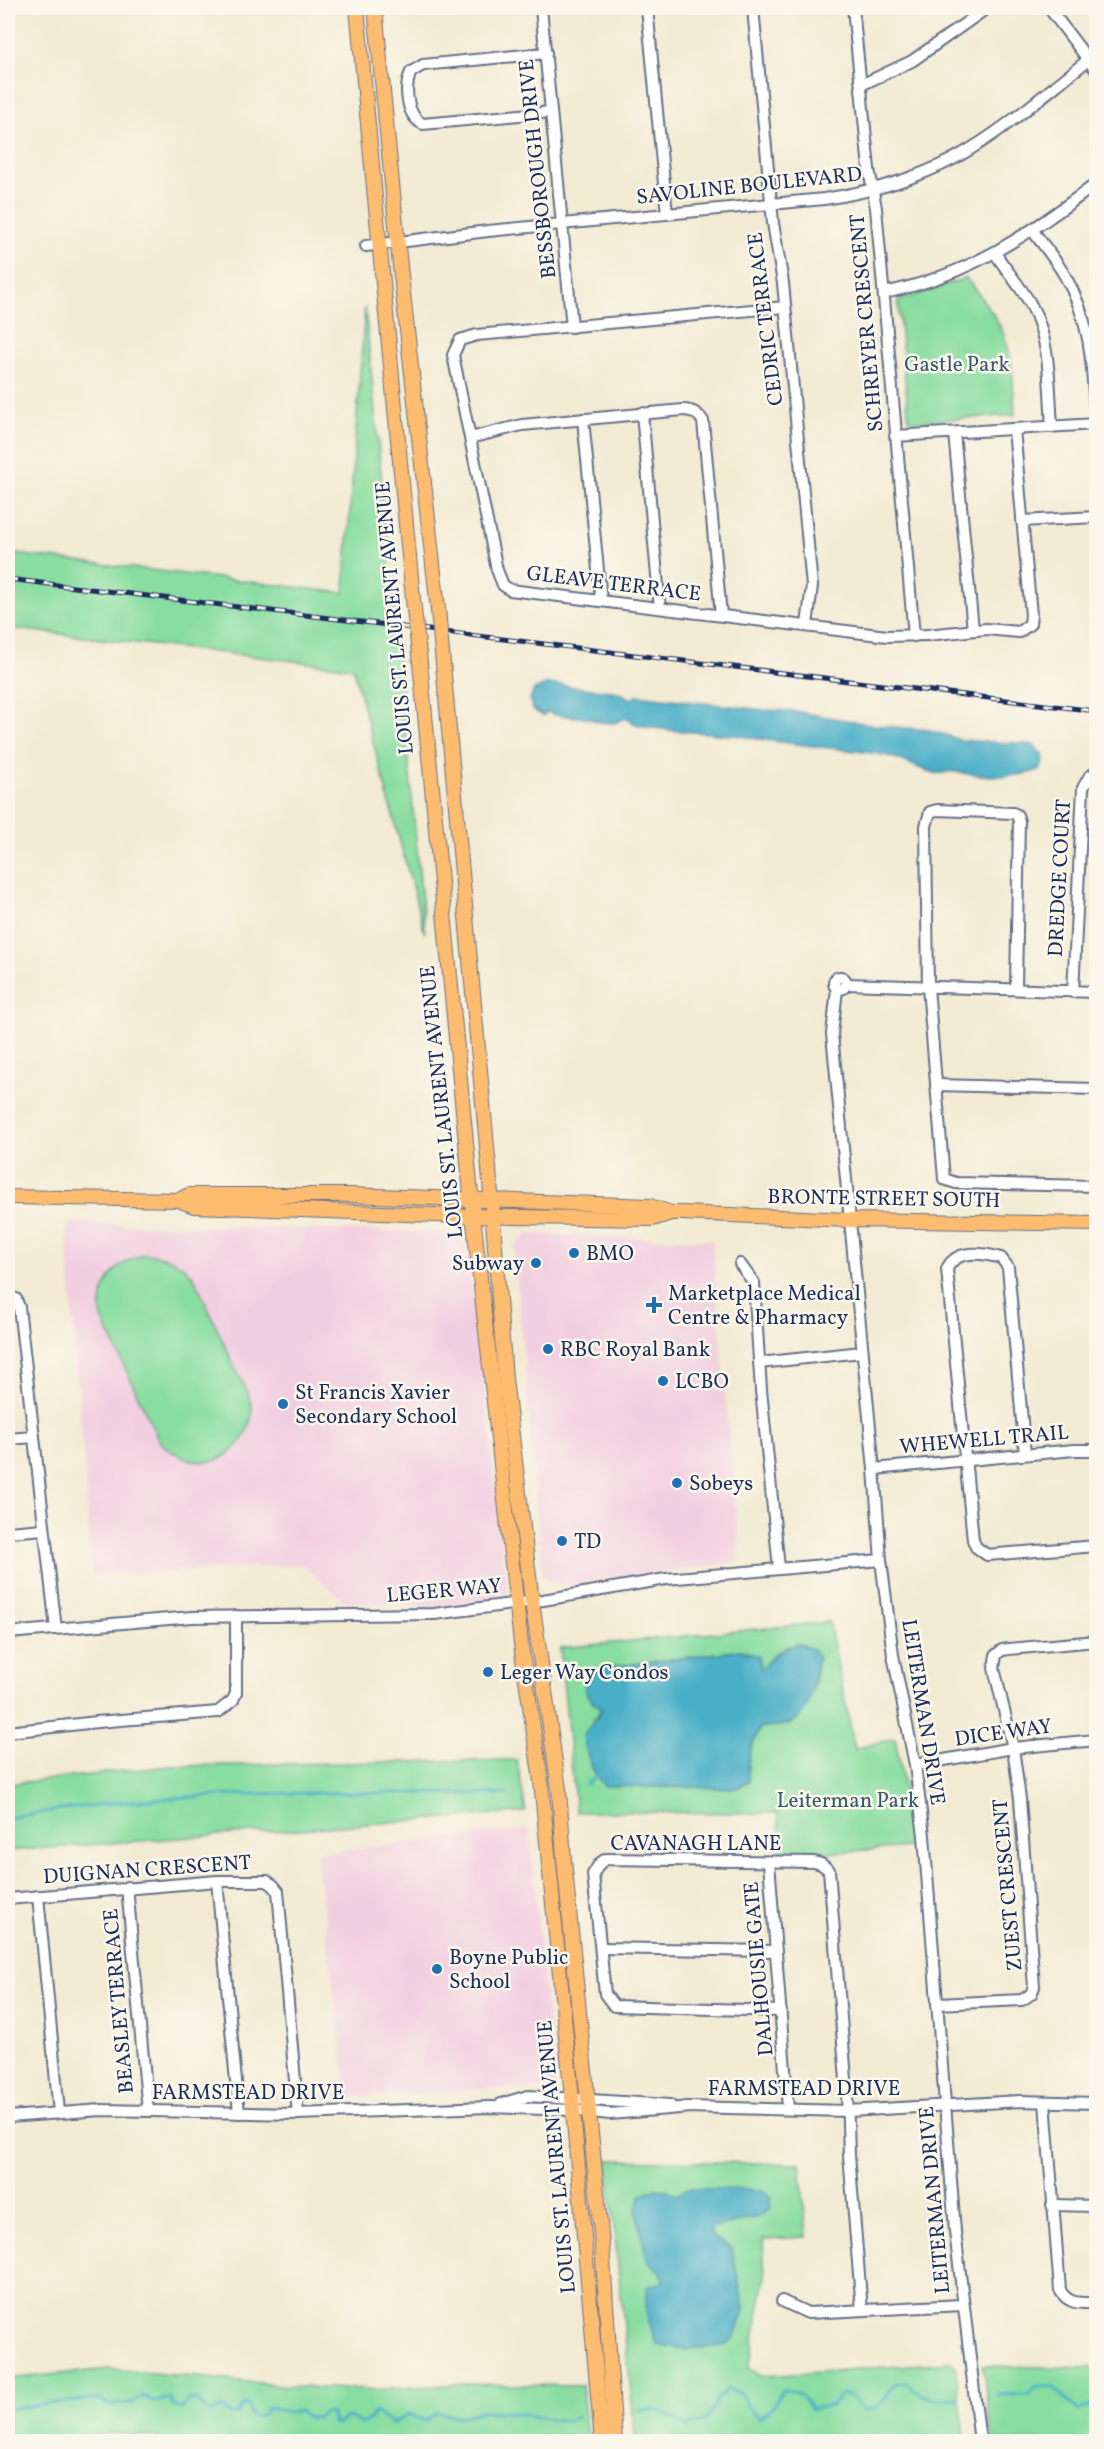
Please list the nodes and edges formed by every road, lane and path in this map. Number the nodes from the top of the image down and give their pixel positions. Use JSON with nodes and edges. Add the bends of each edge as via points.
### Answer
{"nodes":[{"id":1,"x":357,"y":8,"type":"edge"},
{"id":2,"x":375,"y":8,"type":"edge"},
{"id":3,"x":541,"y":8,"type":"edge"},
{"id":4,"x":647,"y":8,"type":"edge"},
{"id":5,"x":753,"y":8,"type":"edge"},
{"id":6,"x":853,"y":8,"type":"edge"},
{"id":7,"x":987,"y":8,"type":"edge"},
{"id":8,"x":1049,"y":8,"type":"edge"},
{"id":9,"x":546,"y":54,"type":"junction"},
{"id":10,"x":1093,"y":57,"type":"edge"},
{"id":11,"x":1096,"y":70,"type":"edge"},
{"id":12,"x":861,"y":85,"type":"junction"},
{"id":13,"x":551,"y":112,"type":"junction"},
{"id":14,"x":1096,"y":184,"type":"edge"},
{"id":15,"x":873,"y":190,"type":"junction"},
{"id":16,"x":771,"y":205,"type":"junction"},
{"id":17,"x":667,"y":214,"type":"junction"},
{"id":18,"x":563,"y":224,"type":"junction"},
{"id":19,"x":1033,"y":231,"type":"junction"},
{"id":20,"x":398,"y":243,"type":"junction"},
{"id":21,"x":381,"y":245,"type":"junction"},
{"id":22,"x":366,"y":246,"type":"dead end"},
{"id":23,"x":994,"y":253,"type":"junction"},
{"id":24,"x":884,"y":292,"type":"junction"},
{"id":25,"x":785,"y":307,"type":"junction"},
{"id":26,"x":572,"y":327,"type":"junction"},
{"id":27,"x":1092,"y":328,"type":"edge"},
{"id":28,"x":642,"y":413,"type":"junction"},
{"id":29,"x":583,"y":419,"type":"junction"},
{"id":30,"x":1096,"y":424,"type":"edge"},
{"id":31,"x":1052,"y":427,"type":"junction"},
{"id":32,"x":1014,"y":429,"type":"junction"},
{"id":33,"x":954,"y":433,"type":"junction"},
{"id":34,"x":895,"y":436,"type":"junction"},
{"id":35,"x":471,"y":438,"type":"junction"},
{"id":36,"x":1096,"y":517,"type":"edge"},
{"id":37,"x":1022,"y":521,"type":"junction"},
{"id":38,"x":600,"y":600,"type":"junction"},
{"id":39,"x":660,"y":608,"type":"junction"},
{"id":40,"x":720,"y":615,"type":"junction"},
{"id":41,"x":807,"y":626,"type":"junction"},
{"id":42,"x":973,"y":630,"type":"junction"},
{"id":43,"x":914,"y":636,"type":"junction"},
{"id":44,"x":1096,"y":772,"type":"edge"},
{"id":45,"x":928,"y":987,"type":"junction"},
{"id":46,"x":1016,"y":988,"type":"junction"},
{"id":47,"x":1073,"y":992,"type":"junction"},
{"id":48,"x":1096,"y":992,"type":"edge"},
{"id":49,"x":936,"y":1085,"type":"junction"},
{"id":50,"x":1096,"y":1089,"type":"edge"},
{"id":51,"x":1096,"y":1186,"type":"edge"},
{"id":52,"x":8,"y":1197,"type":"edge"},
{"id":53,"x":472,"y":1198,"type":"junction"},
{"id":54,"x":491,"y":1199,"type":"junction"},
{"id":55,"x":179,"y":1200,"type":"junction"},
{"id":56,"x":672,"y":1213,"type":"junction"},
{"id":57,"x":473,"y":1215,"type":"junction"},
{"id":58,"x":492,"y":1215,"type":"junction"},
{"id":59,"x":850,"y":1220,"type":"junction"},
{"id":60,"x":1096,"y":1224,"type":"edge"},
{"id":61,"x":740,"y":1264,"type":"dead end"},
{"id":62,"x":8,"y":1296,"type":"edge"},
{"id":63,"x":862,"y":1352,"type":"junction"},
{"id":64,"x":759,"y":1363,"type":"junction"},
{"id":65,"x":34,"y":1437,"type":"junction"},
{"id":66,"x":8,"y":1439,"type":"edge"},
{"id":67,"x":1096,"y":1450,"type":"edge"},
{"id":68,"x":1025,"y":1454,"type":"junction"},
{"id":69,"x":966,"y":1460,"type":"junction"},
{"id":70,"x":874,"y":1468,"type":"junction"},
{"id":71,"x":44,"y":1528,"type":"junction"},
{"id":72,"x":8,"y":1532,"type":"edge"},
{"id":73,"x":1096,"y":1546,"type":"edge"},
{"id":74,"x":881,"y":1560,"type":"junction"},
{"id":75,"x":779,"y":1568,"type":"junction"},
{"id":76,"x":532,"y":1601,"type":"junction"},
{"id":77,"x":517,"y":1603,"type":"junction"},
{"id":78,"x":236,"y":1616,"type":"junction"},
{"id":79,"x":56,"y":1629,"type":"junction"},
{"id":80,"x":8,"y":1633,"type":"edge"},
{"id":81,"x":1096,"y":1641,"type":"edge"},
{"id":82,"x":8,"y":1732,"type":"edge"},
{"id":83,"x":1096,"y":1740,"type":"edge"},
{"id":84,"x":1013,"y":1748,"type":"junction"},
{"id":85,"x":915,"y":1765,"type":"junction"},
{"id":86,"x":769,"y":1862,"type":"junction"},
{"id":87,"x":217,"y":1881,"type":"junction"},
{"id":88,"x":127,"y":1887,"type":"junction"},
{"id":89,"x":38,"y":1896,"type":"junction"},
{"id":90,"x":8,"y":1899,"type":"edge"},
{"id":91,"x":601,"y":1948,"type":"junction"},
{"id":92,"x":776,"y":1951,"type":"junction"},
{"id":93,"x":937,"y":2004,"type":"junction"},
{"id":94,"x":781,"y":2011,"type":"junction"},
{"id":95,"x":1045,"y":2102,"type":"junction"},
{"id":96,"x":1096,"y":2103,"type":"edge"},
{"id":97,"x":572,"y":2104,"type":"junction"},
{"id":98,"x":587,"y":2106,"type":"junction"},
{"id":99,"x":945,"y":2106,"type":"junction"},
{"id":100,"x":788,"y":2109,"type":"junction"},
{"id":101,"x":848,"y":2110,"type":"junction"},
{"id":102,"x":148,"y":2111,"type":"junction"},
{"id":103,"x":59,"y":2112,"type":"junction"},
{"id":104,"x":239,"y":2113,"type":"junction"},
{"id":105,"x":298,"y":2114,"type":"junction"},
{"id":106,"x":8,"y":2117,"type":"edge"},
{"id":107,"x":1052,"y":2205,"type":"junction"},
{"id":108,"x":1096,"y":2206,"type":"edge"},
{"id":109,"x":782,"y":2301,"type":"dead end"},
{"id":110,"x":1096,"y":2303,"type":"edge"},
{"id":111,"x":962,"y":2305,"type":"junction"},
{"id":112,"x":862,"y":2310,"type":"junction"},
{"id":113,"x":602,"y":2442,"type":"edge"},
{"id":114,"x":615,"y":2442,"type":"edge"},
{"id":115,"x":980,"y":2442,"type":"edge"}],
"edges":[{"from":1,"to":21,"type":"main road","name":"LOUIS ST. LAURENT AVENUE"},
{"from":2,"to":20,"type":"main road","name":"LOUIS ST. LAURENT AVENUE"},
{"from":3,"to":9,"type":"street","name":"BESSBOROUGH DRIVE"},
{"from":4,"to":17,"type":"street"},
{"from":5,"to":16,"type":"street","name":"CEDRIC TERRACE"},
{"from":6,"to":12,"type":"street","name":"SCHREYER CRESCENT"},
{"from":7,"to":12,"type":"street","via":[[912,61]]},
{"from":8,"to":10,"type":"street"},
{"from":9,"to":13,"type":"street","name":"BESSBOROUGH DRIVE"},
{"from":9,"to":13,"type":"street","via":[[417,67],[408,78],[409,98],[416,121],[429,124]]},
{"from":10,"to":11,"type":"street"},
{"from":10,"to":15,"type":"street","name":"SAVOLINE BOULEVARD","via":[[967,150],[936,167]]},
{"from":12,"to":15,"type":"street","name":"SCHREYER CRESCENT"},
{"from":13,"to":18,"type":"street","name":"BESSBOROUGH DRIVE"},
{"from":14,"to":19,"type":"street"},
{"from":15,"to":16,"type":"street","name":"SAVOLINE BOULEVARD"},
{"from":15,"to":24,"type":"street","name":"SCHREYER CRESCENT"},
{"from":16,"to":17,"type":"street","name":"SAVOLINE BOULEVARD"},
{"from":16,"to":25,"type":"street","name":"CEDRIC TERRACE"},
{"from":17,"to":18,"type":"street","name":"SAVOLINE BOULEVARD"},
{"from":18,"to":20,"type":"street","name":"SAVOLINE BOULEVARD"},
{"from":18,"to":26,"type":"street","name":"BESSBOROUGH DRIVE"},
{"from":19,"to":23,"type":"street"},
{"from":19,"to":27,"type":"street","via":[[1065,275]]},
{"from":20,"to":21,"type":"street","name":"SAVOLINE BOULEVARD"},
{"from":20,"to":54,"type":"main road","name":"LOUIS ST. LAURENT AVENUE","bridge":true,"via":[[438,609]]},
{"from":21,"to":22,"type":"street","name":"SAVOLINE BOULEVARD"},
{"from":21,"to":53,"type":"main road","name":"LOUIS ST. LAURENT AVENUE","bridge":true},
{"from":23,"to":24,"type":"street","via":[[947,274]]},
{"from":23,"to":31,"type":"street","via":[[1039,322],[1047,356]]},
{"from":24,"to":34,"type":"street","name":"SCHREYER CRESCENT"},
{"from":25,"to":26,"type":"street","name":"GLEAVE TERRACE"},
{"from":25,"to":41,"type":"street","name":"CEDRIC TERRACE","via":[[812,586]]},
{"from":26,"to":35,"type":"street","name":"GLEAVE TERRACE","via":[[468,336],[460,340],[453,355]]},
{"from":27,"to":30,"type":"street"},
{"from":28,"to":29,"type":"street"},
{"from":28,"to":39,"type":"street"},
{"from":28,"to":40,"type":"street","via":[[690,410],[703,421]]},
{"from":29,"to":35,"type":"street","via":[[522,425]]},
{"from":29,"to":38,"type":"street"},
{"from":30,"to":31,"type":"street"},
{"from":31,"to":32,"type":"street"},
{"from":32,"to":33,"type":"street"},
{"from":32,"to":37,"type":"street","name":"GLEAVE TERRACE"},
{"from":33,"to":34,"type":"street"},
{"from":33,"to":42,"type":"street"},
{"from":34,"to":43,"type":"street","name":"SCHREYER CRESCENT"},
{"from":35,"to":38,"type":"street","name":"GLEAVE TERRACE","via":[[503,585],[510,590]]},
{"from":36,"to":37,"type":"street"},
{"from":37,"to":42,"type":"street","name":"GLEAVE TERRACE","via":[[1030,624],[1018,632]]},
{"from":38,"to":39,"type":"street","name":"GLEAVE TERRACE"},
{"from":39,"to":40,"type":"street","name":"GLEAVE TERRACE"},
{"from":40,"to":41,"type":"street","name":"GLEAVE TERRACE"},
{"from":41,"to":43,"type":"street","name":"GLEAVE TERRACE"},
{"from":42,"to":43,"type":"street","name":"GLEAVE TERRACE"},
{"from":44,"to":47,"type":"street","name":"DREDGE COURT","via":[[1083,788]]},
{"from":45,"to":46,"type":"street"},
{"from":45,"to":46,"type":"street","via":[[926,826],[930,812],[936,810],[1017,815]]},
{"from":45,"to":49,"type":"street"},
{"from":45,"to":59,"type":"street","name":"LEITERMAN DRIVE","via":[[841,986],[832,1034]]},
{"from":46,"to":47,"type":"street"},
{"from":47,"to":48,"type":"street"},
{"from":49,"to":50,"type":"street"},
{"from":49,"to":51,"type":"street","via":[[944,1179],[950,1183]]},
{"from":52,"to":55,"type":"main road","name":"BRONTE STREET SOUTH"},
{"from":53,"to":54,"type":"main road","name":"BRONTE STREET SOUTH"},
{"from":53,"to":55,"type":"main road","name":"BRONTE STREET SOUTH","via":[[189,1195]]},
{"from":53,"to":57,"type":"main road","name":"LOUIS ST. LAURENT AVENUE"},
{"from":54,"to":56,"type":"main road","name":"BRONTE STREET SOUTH","via":[[651,1206]]},
{"from":54,"to":58,"type":"main road","name":"LOUIS ST. LAURENT AVENUE"},
{"from":55,"to":57,"type":"main road","name":"BRONTE STREET SOUTH","via":[[194,1206]]},
{"from":56,"to":58,"type":"main road","name":"BRONTE STREET SOUTH","via":[[652,1219]]},
{"from":56,"to":59,"type":"main road","name":"BRONTE STREET SOUTH"},
{"from":57,"to":58,"type":"main road","name":"BRONTE STREET SOUTH"},
{"from":57,"to":77,"type":"main road","name":"LOUIS ST. LAURENT AVENUE"},
{"from":58,"to":76,"type":"main road","name":"LOUIS ST. LAURENT AVENUE","via":[[505,1378]]},
{"from":59,"to":60,"type":"main road","name":"BRONTE STREET SOUTH"},
{"from":59,"to":63,"type":"street","name":"LEITERMAN DRIVE"},
{"from":61,"to":64,"type":"street","via":[[754,1283]]},
{"from":62,"to":65,"type":"street","via":[[16,1299],[20,1307]]},
{"from":63,"to":64,"type":"street"},
{"from":63,"to":70,"type":"street","name":"LEITERMAN DRIVE"},
{"from":64,"to":75,"type":"street"},
{"from":65,"to":66,"type":"street"},
{"from":65,"to":71,"type":"street"},
{"from":67,"to":68,"type":"street","name":"WHEWELL TRAIL"},
{"from":68,"to":69,"type":"street","name":"WHEWELL TRAIL"},
{"from":68,"to":69,"type":"street","via":[[1008,1267],[1001,1258],[966,1254],[951,1262],[947,1269]]},
{"from":69,"to":70,"type":"street","name":"WHEWELL TRAIL"},
{"from":69,"to":73,"type":"street","via":[[973,1540],[980,1552],[987,1555]]},
{"from":70,"to":74,"type":"street","name":"LEITERMAN DRIVE"},
{"from":71,"to":72,"type":"street"},
{"from":71,"to":79,"type":"street"},
{"from":74,"to":75,"type":"street","name":"LEGER WAY"},
{"from":74,"to":85,"type":"street","name":"LEITERMAN DRIVE","via":[[893,1655]]},
{"from":75,"to":76,"type":"street","name":"LEGER WAY","via":[[666,1579]]},
{"from":76,"to":77,"type":"street","name":"LEGER WAY"},
{"from":76,"to":98,"type":"main road","name":"LOUIS ST. LAURENT AVENUE","via":[[559,1790]]},
{"from":77,"to":78,"type":"street","name":"LEGER WAY","via":[[434,1614]]},
{"from":77,"to":97,"type":"main road","name":"LOUIS ST. LAURENT AVENUE","via":[[541,1781]]},
{"from":78,"to":79,"type":"street","name":"LEGER WAY"},
{"from":78,"to":82,"type":"street","via":[[236,1693],[218,1712]]},
{"from":79,"to":80,"type":"street","name":"LEGER WAY"},
{"from":81,"to":84,"type":"street","via":[[1009,1649],[996,1655],[994,1668]]},
{"from":83,"to":84,"type":"street","name":"DICE WAY"},
{"from":84,"to":85,"type":"street","name":"DICE WAY"},
{"from":84,"to":93,"type":"street","name":"ZUEST CRESCENT","via":[[1034,1988],[1022,2000]]},
{"from":85,"to":93,"type":"street","name":"LEITERMAN DRIVE"},
{"from":86,"to":91,"type":"street","name":"CAVANAGH LANE","via":[[606,1859],[593,1874]]},
{"from":86,"to":92,"type":"street","name":"DALHOUSIE GATE"},
{"from":86,"to":101,"type":"street","name":"CAVANAGH LANE","via":[[814,1862],[829,1870]]},
{"from":87,"to":88,"type":"street","name":"DUIGNAN CRESCENT"},
{"from":87,"to":104,"type":"street"},
{"from":87,"to":105,"type":"street","name":"DUIGNAN CRESCENT","via":[[267,1881],[278,1892]]},
{"from":88,"to":89,"type":"street","name":"DUIGNAN CRESCENT"},
{"from":88,"to":102,"type":"street","name":"BEASLEY TERRACE"},
{"from":89,"to":90,"type":"street","name":"DUIGNAN CRESCENT"},
{"from":89,"to":103,"type":"street"},
{"from":91,"to":92,"type":"street"},
{"from":91,"to":94,"type":"street","name":"CAVANAGH LANE","via":[[605,1994],[614,2006]]},
{"from":92,"to":94,"type":"street","name":"DALHOUSIE GATE"},
{"from":93,"to":99,"type":"street","name":"LEITERMAN DRIVE"},
{"from":94,"to":100,"type":"street","name":"DALHOUSIE GATE"},
{"from":95,"to":96,"type":"street","name":"FARMSTEAD DRIVE"},
{"from":95,"to":99,"type":"street","name":"FARMSTEAD DRIVE"},
{"from":95,"to":107,"type":"street"},
{"from":97,"to":98,"type":"street","name":"FARMSTEAD DRIVE"},
{"from":97,"to":105,"type":"street","name":"FARMSTEAD DRIVE"},
{"from":97,"to":113,"type":"main road","name":"LOUIS ST. LAURENT AVENUE"},
{"from":98,"to":100,"type":"street","name":"FARMSTEAD DRIVE","via":[[610,2114],[691,2107]]},
{"from":98,"to":114,"type":"main road","name":"LOUIS ST. LAURENT AVENUE","via":[[602,2244]]},
{"from":99,"to":101,"type":"street","name":"FARMSTEAD DRIVE"},
{"from":99,"to":111,"type":"street","name":"LEITERMAN DRIVE"},
{"from":100,"to":101,"type":"street","name":"FARMSTEAD DRIVE"},
{"from":101,"to":112,"type":"street"},
{"from":102,"to":103,"type":"street","name":"FARMSTEAD DRIVE"},
{"from":102,"to":104,"type":"street","name":"FARMSTEAD DRIVE"},
{"from":103,"to":106,"type":"street","name":"FARMSTEAD DRIVE"},
{"from":104,"to":105,"type":"street","name":"FARMSTEAD DRIVE"},
{"from":107,"to":108,"type":"street"},
{"from":107,"to":110,"type":"street","via":[[1060,2290],[1074,2303]]},
{"from":109,"to":112,"type":"street","via":[[808,2313]]},
{"from":111,"to":112,"type":"street"},
{"from":111,"to":115,"type":"street","name":"LEITERMAN DRIVE"}]}
